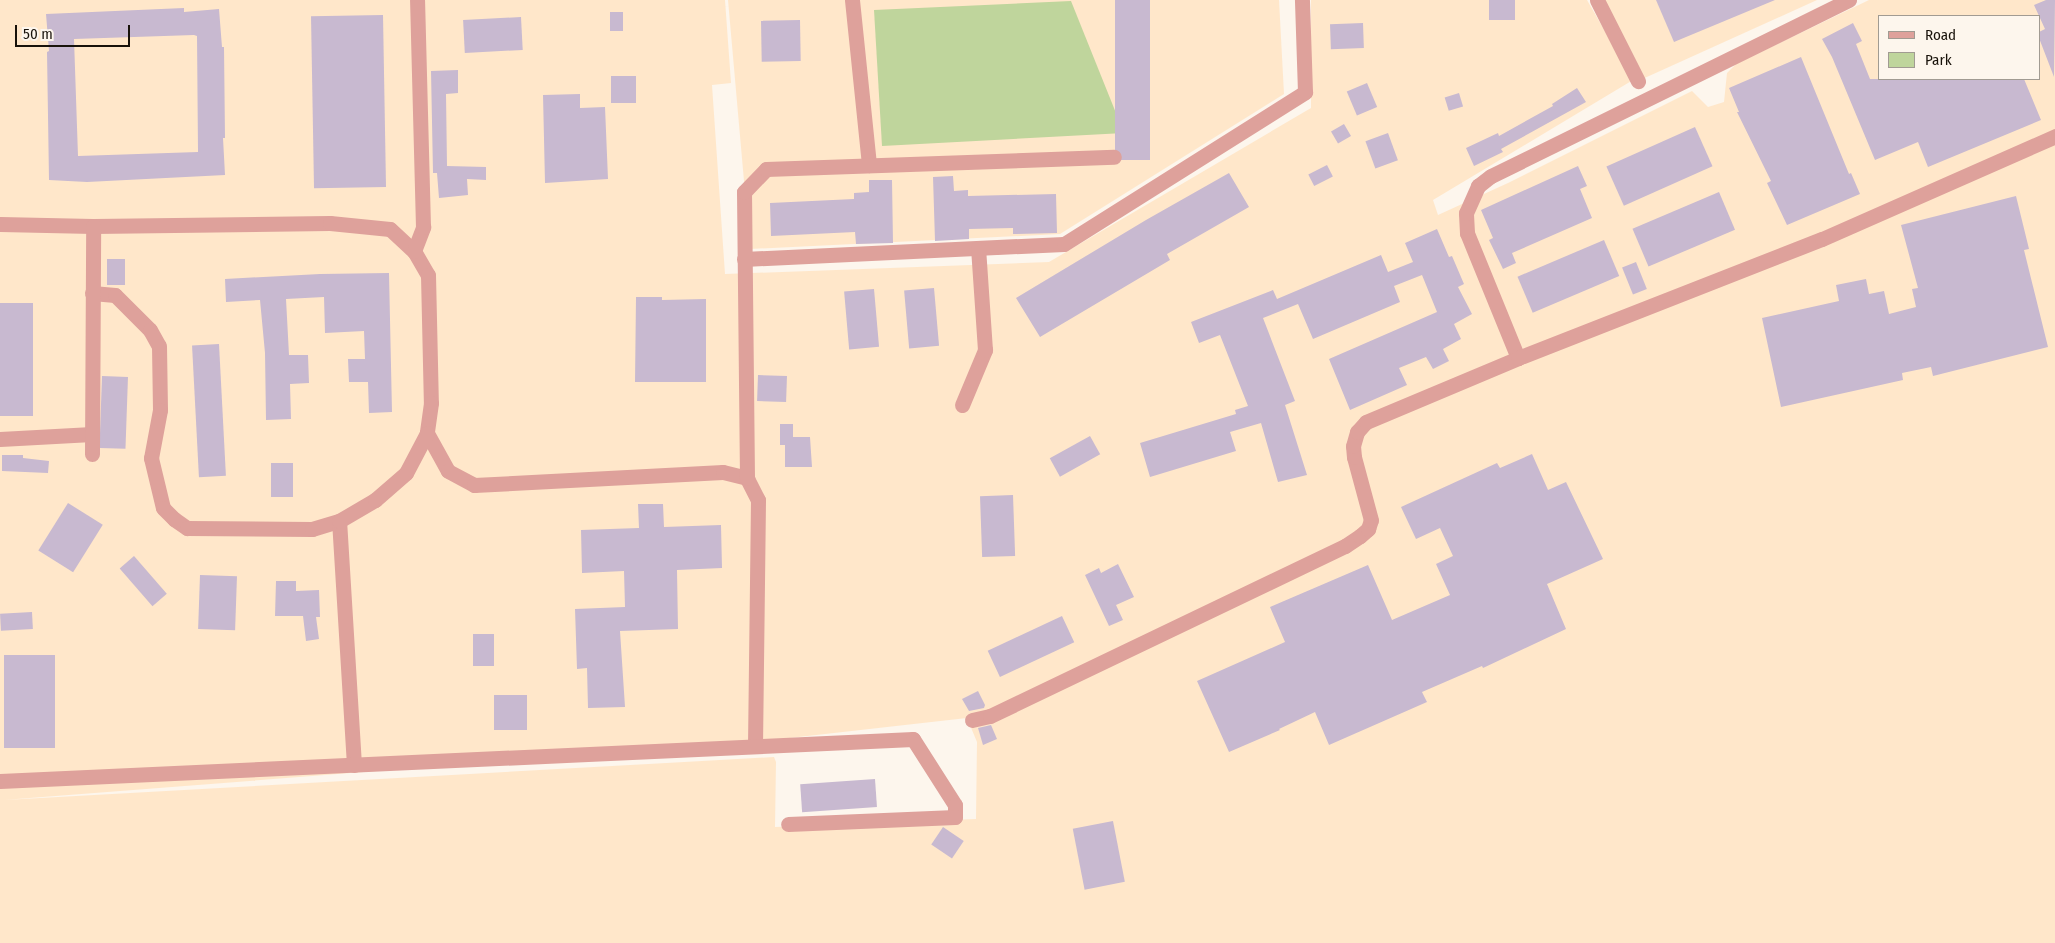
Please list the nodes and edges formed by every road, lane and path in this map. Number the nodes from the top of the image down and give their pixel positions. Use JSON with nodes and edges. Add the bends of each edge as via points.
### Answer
{"nodes":[{"id":1,"x":417,"y":0,"type":"edge"},
{"id":2,"x":852,"y":0,"type":"edge"},
{"id":3,"x":1302,"y":0,"type":"edge"},
{"id":4,"x":1597,"y":0,"type":"edge"},
{"id":5,"x":1849,"y":0,"type":"edge"},
{"id":6,"x":1638,"y":81,"type":"dead end"},
{"id":7,"x":2055,"y":136,"type":"edge"},
{"id":8,"x":1114,"y":156,"type":"dead end"},
{"id":9,"x":869,"y":166,"type":"junction"},
{"id":10,"x":0,"y":224,"type":"edge"},
{"id":11,"x":92,"y":226,"type":"junction"},
{"id":12,"x":978,"y":248,"type":"junction"},
{"id":13,"x":414,"y":251,"type":"junction"},
{"id":14,"x":744,"y":259,"type":"junction"},
{"id":15,"x":92,"y":293,"type":"junction"},
{"id":16,"x":1518,"y":358,"type":"junction"},
{"id":17,"x":962,"y":405,"type":"dead end"},
{"id":18,"x":427,"y":432,"type":"junction"},
{"id":19,"x":92,"y":434,"type":"junction"},
{"id":20,"x":0,"y":439,"type":"edge"},
{"id":21,"x":92,"y":454,"type":"dead end"},
{"id":22,"x":748,"y":478,"type":"junction"},
{"id":23,"x":339,"y":521,"type":"junction"},
{"id":24,"x":972,"y":720,"type":"dead end"},
{"id":25,"x":755,"y":746,"type":"junction"},
{"id":26,"x":354,"y":765,"type":"junction"},
{"id":27,"x":0,"y":781,"type":"edge"},
{"id":28,"x":788,"y":824,"type":"dead end"}],
"edges":[{"from":1,"to":13,"type":"lane","via":[[423,227]]},
{"from":2,"to":9,"type":"lane"},
{"from":3,"to":12,"type":"lane","via":[[1304,92],[1064,244]]},
{"from":4,"to":6,"type":"lane"},
{"from":5,"to":16,"type":"lane","via":[[1500,172],[1478,186],[1466,213],[1467,233]]},
{"from":7,"to":16,"type":"lane","via":[[1822,239]]},
{"from":8,"to":9,"type":"lane"},
{"from":9,"to":14,"type":"lane","via":[[766,169],[744,192]]},
{"from":10,"to":11,"type":"lane"},
{"from":11,"to":13,"type":"lane","via":[[330,223],[390,229]]},
{"from":11,"to":15,"type":"lane"},
{"from":12,"to":14,"type":"lane"},
{"from":12,"to":17,"type":"lane","via":[[985,350]]},
{"from":13,"to":18,"type":"lane","via":[[428,275],[431,403]]},
{"from":14,"to":22,"type":"lane"},
{"from":15,"to":19,"type":"lane"},
{"from":15,"to":23,"type":"lane","via":[[115,296],[150,330],[159,346],[160,410],[151,458],[163,508],[174,519],[186,528],[312,529]]},
{"from":16,"to":24,"type":"lane","via":[[1366,422],[1357,432],[1353,446],[1370,520],[1368,529],[1345,546],[999,712]]},
{"from":18,"to":22,"type":"lane","via":[[448,471],[474,485],[724,472]]},
{"from":18,"to":23,"type":"lane","via":[[406,473],[374,500]]},
{"from":19,"to":20,"type":"lane"},
{"from":19,"to":21,"type":"lane"},
{"from":22,"to":25,"type":"lane","via":[[758,500]]},
{"from":23,"to":26,"type":"lane"},
{"from":25,"to":26,"type":"lane"},
{"from":25,"to":28,"type":"lane","via":[[913,739],[955,805],[955,817]]},
{"from":26,"to":27,"type":"lane"}]}
